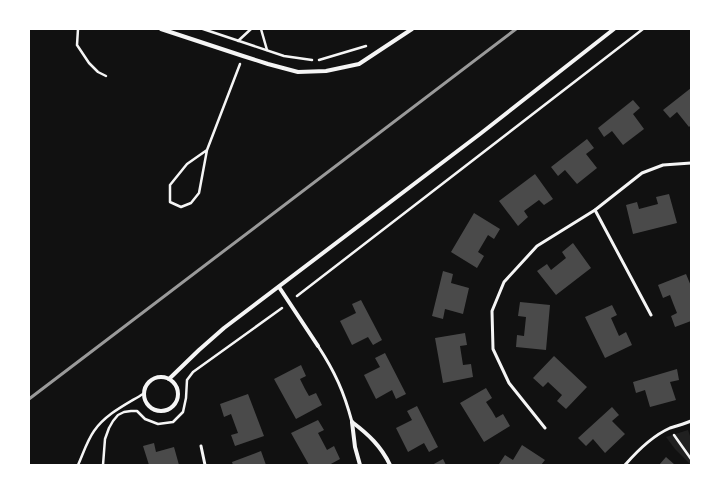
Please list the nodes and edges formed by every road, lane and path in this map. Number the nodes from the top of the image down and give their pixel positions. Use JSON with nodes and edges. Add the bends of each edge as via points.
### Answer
{"nodes":[{"id":1,"x":78,"y":29,"type":"edge"},
{"id":2,"x":161,"y":29,"type":"edge"},
{"id":3,"x":203,"y":29,"type":"edge"},
{"id":4,"x":251,"y":29,"type":"edge"},
{"id":5,"x":261,"y":29,"type":"edge"},
{"id":6,"x":412,"y":29,"type":"edge"},
{"id":7,"x":614,"y":29,"type":"edge"},
{"id":8,"x":643,"y":29,"type":"edge"},
{"id":9,"x":238,"y":41,"type":"junction"},
{"id":10,"x":247,"y":44,"type":"junction"},
{"id":11,"x":368,"y":46,"type":"dead end"},
{"id":12,"x":268,"y":50,"type":"junction"},
{"id":13,"x":242,"y":56,"type":"junction"},
{"id":14,"x":106,"y":76,"type":"dead end"},
{"id":15,"x":207,"y":150,"type":"junction"},
{"id":16,"x":691,"y":164,"type":"edge"},
{"id":17,"x":595,"y":210,"type":"junction"},
{"id":18,"x":279,"y":287,"type":"junction"},
{"id":19,"x":290,"y":302,"type":"junction"},
{"id":20,"x":651,"y":315,"type":"dead end"},
{"id":21,"x":318,"y":346,"type":"joint"},
{"id":22,"x":169,"y":379,"type":"junction"},
{"id":23,"x":143,"y":394,"type":"junction"},
{"id":24,"x":691,"y":421,"type":"edge"},
{"id":25,"x":352,"y":422,"type":"junction"},
{"id":26,"x":545,"y":428,"type":"dead end"},
{"id":27,"x":670,"y":429,"type":"junction"},
{"id":28,"x":201,"y":446,"type":"dead end"},
{"id":29,"x":691,"y":459,"type":"edge"},
{"id":30,"x":78,"y":465,"type":"edge"},
{"id":31,"x":103,"y":465,"type":"edge"},
{"id":32,"x":205,"y":465,"type":"edge"},
{"id":33,"x":360,"y":465,"type":"edge"},
{"id":34,"x":390,"y":465,"type":"edge"},
{"id":35,"x":624,"y":465,"type":"edge"}],
"edges":[{"from":1,"to":14,"type":"path","via":[[77,45],[89,63]]},
{"from":2,"to":13,"type":"street"},
{"from":3,"to":9,"type":"path"},
{"from":4,"to":9,"type":"path"},
{"from":5,"to":12,"type":"path"},
{"from":6,"to":13,"type":"street","via":[[359,64],[326,71],[298,72]]},
{"from":7,"to":18,"type":"street"},
{"from":8,"to":19,"type":"path"},
{"from":9,"to":10,"type":"path"},
{"from":10,"to":12,"type":"path"},
{"from":10,"to":13,"type":"path"},
{"from":11,"to":12,"type":"path","via":[[316,61],[284,56]]},
{"from":13,"to":15,"type":"path"},
{"from":15,"to":15,"type":"path","via":[[187,164],[170,186],[170,202],[181,207],[191,203],[199,193]]},
{"from":16,"to":17,"type":"lane","via":[[663,165],[642,173]]},
{"from":17,"to":20,"type":"lane"},
{"from":17,"to":26,"type":"lane","via":[[537,246],[504,282],[492,310],[493,349],[509,382]]},
{"from":18,"to":19,"type":"street"},
{"from":18,"to":22,"type":"street","via":[[224,328]]},
{"from":19,"to":21,"type":"street"},
{"from":19,"to":31,"type":"path","via":[[193,372],[187,380],[183,412],[173,422],[158,424],[145,420],[137,412],[131,411],[118,415],[105,439]]},
{"from":21,"to":25,"type":"lane","via":[[339,382]]},
{"from":22,"to":23,"type":"street","via":[[158,377],[152,380],[147,384]]},
{"from":22,"to":23,"type":"street","via":[[178,391],[178,398],[175,405],[169,409],[162,412],[149,407]]},
{"from":23,"to":30,"type":"path","via":[[103,421],[94,432]]},
{"from":24,"to":27,"type":"lane"},
{"from":25,"to":33,"type":"street"},
{"from":25,"to":34,"type":"street","via":[[376,444]]},
{"from":27,"to":29,"type":"path"},
{"from":27,"to":35,"type":"lane","via":[[654,437]]},
{"from":28,"to":32,"type":"lane"}]}
